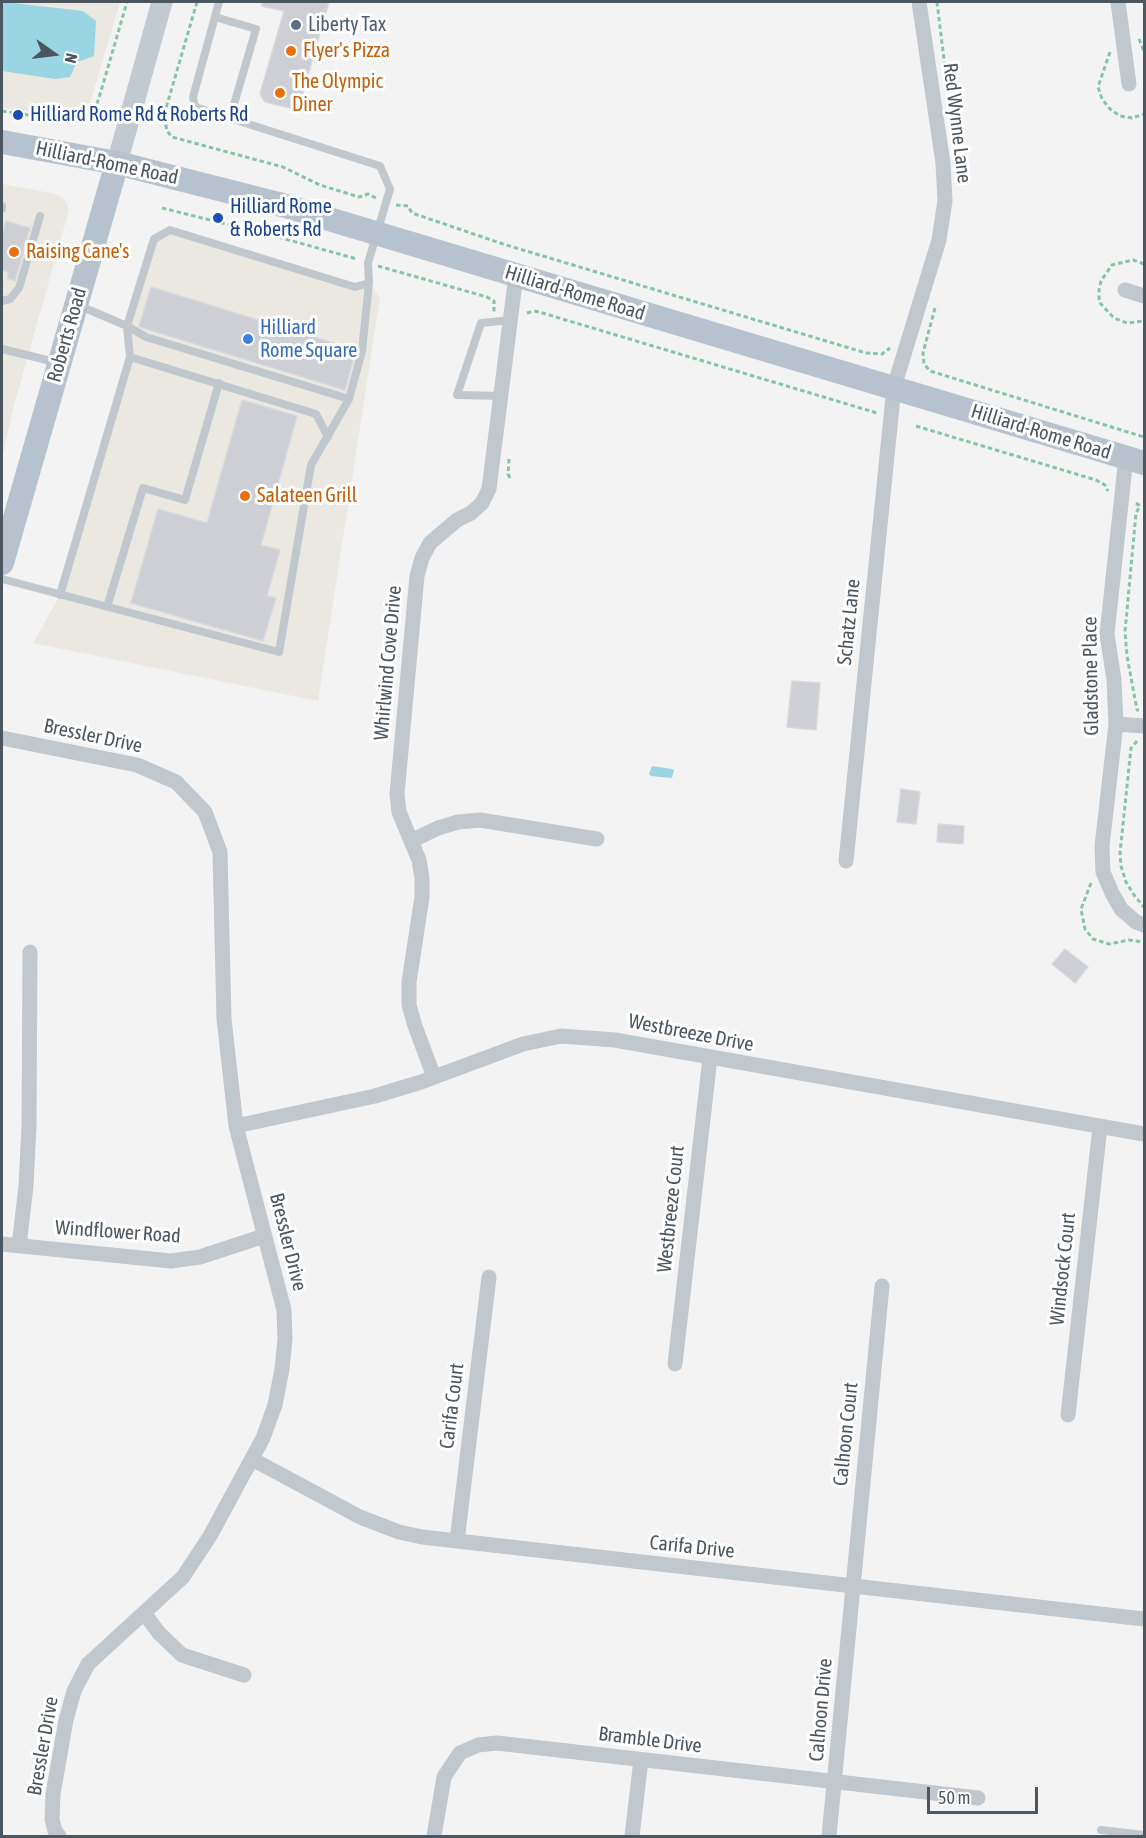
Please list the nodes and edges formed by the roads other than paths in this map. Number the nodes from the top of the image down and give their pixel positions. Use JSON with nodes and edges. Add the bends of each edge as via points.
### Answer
{"nodes":[{"id":1,"x":162,"y":2,"type":"edge"},
{"id":2,"x":219,"y":2,"type":"edge"},
{"id":3,"x":919,"y":2,"type":"edge"},
{"id":4,"x":1119,"y":2,"type":"edge"},
{"id":5,"x":215,"y":17,"type":"junction"},
{"id":6,"x":1129,"y":84,"type":"dead end"},
{"id":7,"x":230,"y":118,"type":"junction"},
{"id":8,"x":2,"y":142,"type":"edge"},
{"id":9,"x":117,"y":163,"type":"junction"},
{"id":10,"x":40,"y":216,"type":"dead end"},
{"id":11,"x":378,"y":234,"type":"junction"},
{"id":12,"x":516,"y":275,"type":"junction"},
{"id":13,"x":369,"y":283,"type":"junction"},
{"id":14,"x":1125,"y":290,"type":"dead end"},
{"id":15,"x":1144,"y":296,"type":"edge"},
{"id":16,"x":2,"y":301,"type":"edge"},
{"id":17,"x":76,"y":305,"type":"junction"},
{"id":18,"x":517,"y":319,"type":"junction"},
{"id":19,"x":127,"y":326,"type":"junction"},
{"id":20,"x":2,"y":348,"type":"edge"},
{"id":21,"x":130,"y":357,"type":"junction"},
{"id":22,"x":59,"y":363,"type":"junction"},
{"id":23,"x":219,"y":383,"type":"junction"},
{"id":24,"x":894,"y":387,"type":"junction"},
{"id":25,"x":502,"y":396,"type":"junction"},
{"id":26,"x":349,"y":399,"type":"junction"},
{"id":27,"x":328,"y":437,"type":"junction"},
{"id":28,"x":1135,"y":460,"type":"edge"},
{"id":29,"x":2,"y":564,"type":"edge"},
{"id":30,"x":2,"y":579,"type":"edge"},
{"id":31,"x":60,"y":595,"type":"junction"},
{"id":32,"x":107,"y":607,"type":"junction"},
{"id":33,"x":1116,"y":724,"type":"junction"},
{"id":34,"x":1143,"y":733,"type":"edge"},
{"id":35,"x":2,"y":738,"type":"edge"},
{"id":36,"x":597,"y":839,"type":"dead end"},
{"id":37,"x":411,"y":841,"type":"junction"},
{"id":38,"x":846,"y":861,"type":"dead end"},
{"id":39,"x":1144,"y":925,"type":"edge"},
{"id":40,"x":30,"y":952,"type":"dead end"},
{"id":41,"x":710,"y":1058,"type":"junction"},
{"id":42,"x":434,"y":1077,"type":"junction"},
{"id":43,"x":236,"y":1126,"type":"junction"},
{"id":44,"x":1100,"y":1127,"type":"junction"},
{"id":45,"x":1144,"y":1134,"type":"edge"},
{"id":46,"x":264,"y":1236,"type":"junction"},
{"id":47,"x":2,"y":1244,"type":"edge"},
{"id":48,"x":19,"y":1246,"type":"junction"},
{"id":49,"x":489,"y":1277,"type":"dead end"},
{"id":50,"x":882,"y":1286,"type":"dead end"},
{"id":51,"x":675,"y":1364,"type":"dead end"},
{"id":52,"x":1068,"y":1415,"type":"dead end"},
{"id":53,"x":252,"y":1459,"type":"junction"},
{"id":54,"x":457,"y":1541,"type":"junction"},
{"id":55,"x":852,"y":1587,"type":"junction"},
{"id":56,"x":144,"y":1613,"type":"junction"},
{"id":57,"x":1144,"y":1619,"type":"edge"},
{"id":58,"x":244,"y":1676,"type":"dead end"},
{"id":59,"x":641,"y":1760,"type":"junction"},
{"id":60,"x":836,"y":1781,"type":"junction"},
{"id":61,"x":978,"y":1798,"type":"dead end"},
{"id":62,"x":1101,"y":1830,"type":"dead end"},
{"id":63,"x":1144,"y":1835,"type":"edge"},
{"id":64,"x":59,"y":1836,"type":"edge"},
{"id":65,"x":434,"y":1836,"type":"edge"},
{"id":66,"x":632,"y":1836,"type":"edge"},
{"id":67,"x":829,"y":1836,"type":"edge"}],
"edges":[{"from":1,"to":9,"type":"main road","name":"Roberts Road"},
{"from":2,"to":5,"type":"lane"},
{"from":3,"to":24,"type":"street","name":"Red Wynne Lane","via":[[945,201],[939,240]]},
{"from":4,"to":6,"type":"street"},
{"from":5,"to":7,"type":"lane","via":[[193,97],[195,107]]},
{"from":5,"to":7,"type":"lane","via":[[256,29]]},
{"from":7,"to":11,"type":"lane","via":[[380,166],[390,189]]},
{"from":8,"to":9,"type":"main road","name":"Hilliard-Rome Road"},
{"from":9,"to":11,"type":"main road","name":"Hilliard-Rome Road"},
{"from":9,"to":17,"type":"main road","name":"Roberts Road"},
{"from":10,"to":16,"type":"lane","via":[[19,288],[10,299]]},
{"from":11,"to":12,"type":"main road","name":"Hilliard-Rome Road"},
{"from":11,"to":13,"type":"lane","via":[[368,263]]},
{"from":12,"to":18,"type":"street","name":"Whirlwind Cove Drive"},
{"from":12,"to":24,"type":"main road","name":"Hilliard-Rome Road"},
{"from":13,"to":19,"type":"lane","via":[[355,287],[170,230],[154,239]]},
{"from":13,"to":26,"type":"lane","via":[[362,351]]},
{"from":14,"to":15,"type":"street"},
{"from":17,"to":19,"type":"lane"},
{"from":17,"to":22,"type":"main road","name":"Roberts Road"},
{"from":18,"to":25,"type":"street","name":"Whirlwind Cove Drive"},
{"from":18,"to":25,"type":"lane","via":[[481,322],[457,395]]},
{"from":19,"to":21,"type":"lane"},
{"from":19,"to":26,"type":"lane","via":[[146,337]]},
{"from":20,"to":22,"type":"lane"},
{"from":21,"to":23,"type":"lane"},
{"from":21,"to":31,"type":"lane"},
{"from":22,"to":29,"type":"main road","name":"Roberts Road"},
{"from":23,"to":27,"type":"lane","via":[[316,414]]},
{"from":23,"to":32,"type":"lane","via":[[185,500],[143,488]]},
{"from":24,"to":28,"type":"main road","name":"Hilliard-Rome Road"},
{"from":24,"to":38,"type":"street","name":"Schatz Lane"},
{"from":25,"to":37,"type":"street","name":"Whirlwind Cove Drive","via":[[489,489],[471,513],[430,543],[417,576],[397,794],[399,812]]},
{"from":26,"to":27,"type":"lane"},
{"from":27,"to":32,"type":"lane","via":[[311,465],[279,652]]},
{"from":28,"to":33,"type":"street","name":"Gladstone Place","via":[[1107,634]]},
{"from":30,"to":31,"type":"lane"},
{"from":31,"to":32,"type":"lane"},
{"from":33,"to":34,"type":"street"},
{"from":33,"to":39,"type":"street","name":"Gladstone Place","via":[[1102,846],[1103,872],[1121,909]]},
{"from":35,"to":43,"type":"street","name":"Bressler Drive","via":[[138,765],[176,782],[205,812],[220,852],[224,1019]]},
{"from":36,"to":37,"type":"street","via":[[480,820],[438,828]]},
{"from":37,"to":42,"type":"street","name":"Whirlwind Cove Drive","via":[[419,860],[422,897],[409,1005]]},
{"from":40,"to":48,"type":"street","via":[[29,1126]]},
{"from":41,"to":42,"type":"street","name":"Westbreeze Drive","via":[[615,1040],[561,1036],[523,1044]]},
{"from":41,"to":44,"type":"street","name":"Westbreeze Drive"},
{"from":41,"to":51,"type":"street","name":"Westbreeze Court"},
{"from":42,"to":43,"type":"street","name":"Westbreeze Drive","via":[[375,1096]]},
{"from":43,"to":46,"type":"street","name":"Bressler Drive"},
{"from":44,"to":45,"type":"street","name":"Westbreeze Drive"},
{"from":44,"to":52,"type":"street","name":"Windsock Court"},
{"from":46,"to":48,"type":"street","name":"Windflower Road","via":[[200,1257],[171,1261]]},
{"from":46,"to":53,"type":"street","name":"Bressler Drive","via":[[284,1310],[285,1339],[275,1405]]},
{"from":47,"to":48,"type":"street","name":"Windflower Road"},
{"from":49,"to":54,"type":"street","name":"Carifa Court"},
{"from":50,"to":55,"type":"street","name":"Calhoon Court"},
{"from":53,"to":54,"type":"street","name":"Carifa Drive","via":[[378,1526]]},
{"from":53,"to":56,"type":"street","name":"Bressler Drive","via":[[183,1576]]},
{"from":54,"to":55,"type":"street","name":"Carifa Drive"},
{"from":55,"to":57,"type":"street","name":"Carifa Drive"},
{"from":55,"to":60,"type":"street","name":"Calhoon Drive"},
{"from":56,"to":58,"type":"street","via":[[182,1656]]},
{"from":56,"to":64,"type":"street","name":"Bressler Drive","via":[[88,1664],[74,1692],[53,1794],[52,1819]]},
{"from":59,"to":60,"type":"street","name":"Bramble Drive"},
{"from":59,"to":65,"type":"street","name":"Bramble Drive","via":[[497,1743],[478,1745],[460,1753],[444,1777]]},
{"from":59,"to":66,"type":"street"},
{"from":60,"to":61,"type":"street","name":"Bramble Drive"},
{"from":60,"to":67,"type":"street","name":"Calhoon Drive"},
{"from":62,"to":63,"type":"lane"}]}
